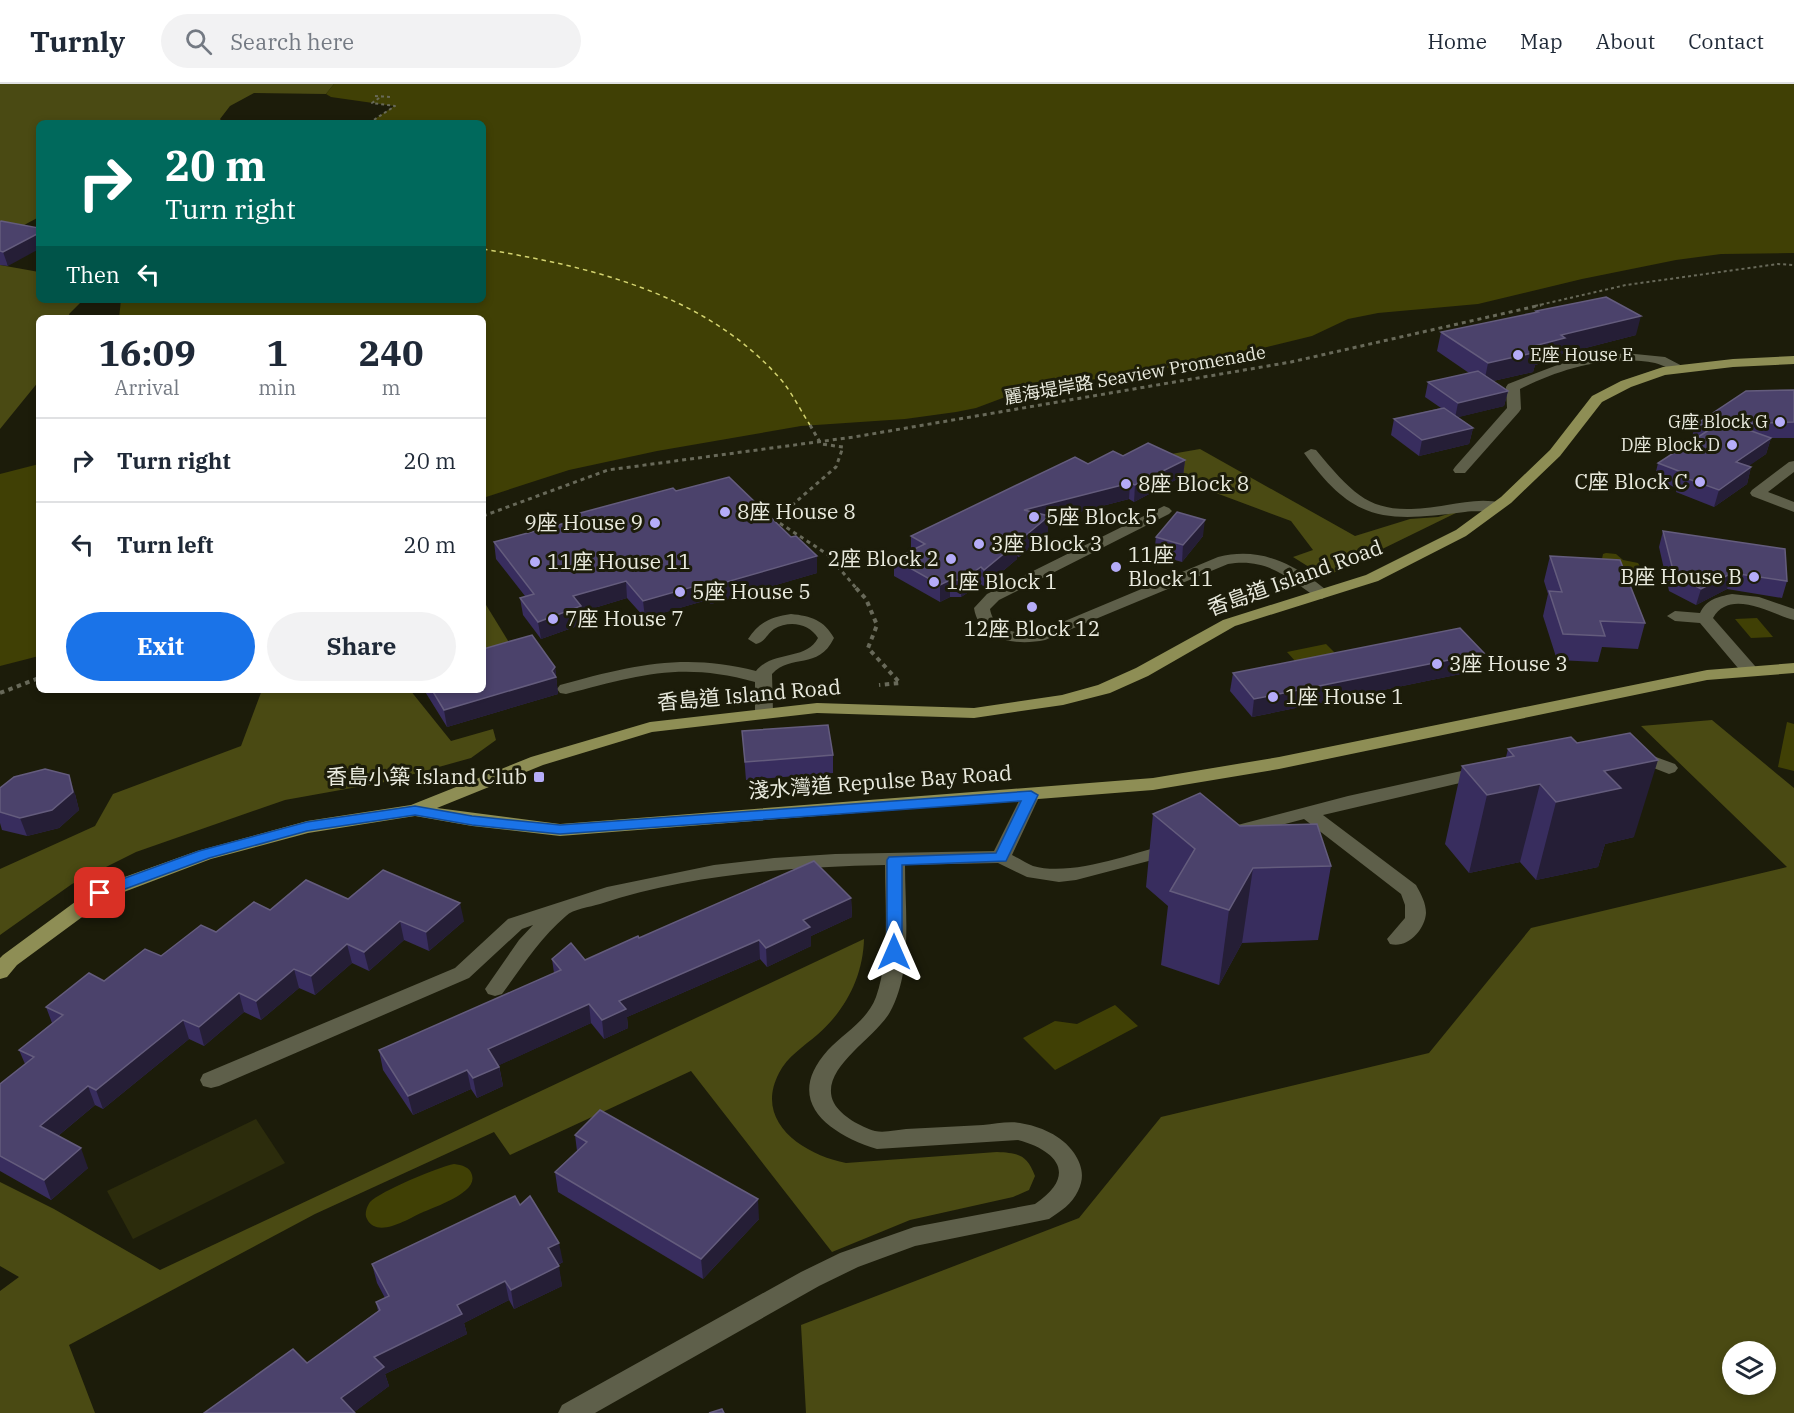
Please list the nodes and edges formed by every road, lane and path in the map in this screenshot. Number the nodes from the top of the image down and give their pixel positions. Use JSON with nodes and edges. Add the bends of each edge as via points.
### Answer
{"nodes":[{"id":1,"x":375,"y":96,"type":"dead end"},
{"id":2,"x":382,"y":96,"type":"junction"},
{"id":3,"x":390,"y":97,"type":"dead end"},
{"id":4,"x":373,"y":120,"type":"edge"},
{"id":5,"x":1794,"y":265,"type":"edge"},
{"id":6,"x":1794,"y":360,"type":"edge"},
{"id":7,"x":1681,"y":369,"type":"junction"},
{"id":8,"x":810,"y":424,"type":"dead end"},
{"id":9,"x":817,"y":441,"type":"junction"},
{"id":10,"x":1311,"y":453,"type":"dead end"},
{"id":11,"x":1794,"y":465,"type":"edge"},
{"id":12,"x":1460,"y":470,"type":"dead end"},
{"id":13,"x":1497,"y":506,"type":"junction"},
{"id":14,"x":1794,"y":507,"type":"edge"},
{"id":15,"x":1164,"y":511,"type":"dead end"},
{"id":16,"x":486,"y":515,"type":"edge"},
{"id":17,"x":1322,"y":594,"type":"junction"},
{"id":18,"x":1794,"y":615,"type":"edge"},
{"id":19,"x":1675,"y":616,"type":"dead end"},
{"id":20,"x":1705,"y":618,"type":"junction"},
{"id":21,"x":756,"y":639,"type":"dead end"},
{"id":22,"x":1794,"y":668,"type":"edge"},
{"id":23,"x":1749,"y":670,"type":"junction"},
{"id":24,"x":36,"y":679,"type":"edge"},
{"id":25,"x":764,"y":679,"type":"junction"},
{"id":26,"x":876,"y":685,"type":"dead end"},
{"id":27,"x":566,"y":689,"type":"dead end"},
{"id":28,"x":0,"y":693,"type":"edge"},
{"id":29,"x":764,"y":712,"type":"junction"},
{"id":30,"x":1618,"y":750,"type":"edge"},
{"id":31,"x":1507,"y":767,"type":"edge"},
{"id":32,"x":1669,"y":768,"type":"dead end"},
{"id":33,"x":1031,"y":795,"type":"junction"},
{"id":34,"x":415,"y":810,"type":"junction"},
{"id":35,"x":1307,"y":812,"type":"junction"},
{"id":36,"x":1216,"y":837,"type":"edge"},
{"id":37,"x":1193,"y":843,"type":"edge"},
{"id":38,"x":1001,"y":858,"type":"junction"},
{"id":39,"x":895,"y":860,"type":"junction"},
{"id":40,"x":564,"y":906,"type":"junction"},
{"id":41,"x":1397,"y":939,"type":"dead end"},
{"id":42,"x":0,"y":972,"type":"edge"},
{"id":43,"x":495,"y":989,"type":"dead end"},
{"id":44,"x":211,"y":1080,"type":"dead end"},
{"id":45,"x":571,"y":1413,"type":"edge"}],
"edges":[{"from":1,"to":2,"type":"path"},
{"from":2,"to":3,"type":"path"},
{"from":2,"to":4,"type":"path","via":[[372,103],[395,105]]},
{"from":5,"to":9,"type":"path","name":"麗海堤岸路 Seaview Promenade","via":[[1626,285],[1291,362]]},
{"from":6,"to":7,"type":"main road","name":"香島道 Island Road"},
{"from":7,"to":12,"type":"street","via":[[1661,360],[1617,358],[1570,365],[1529,378],[1513,387],[1514,409]]},
{"from":7,"to":13,"type":"main road","name":"香島道 Island Road","via":[[1626,384],[1597,399],[1555,453]]},
{"from":8,"to":9,"type":"path"},
{"from":9,"to":16,"type":"path","name":"麗海堤岸路 Seaview Promenade","via":[[608,470]]},
{"from":9,"to":26,"type":"path","via":[[825,447],[843,447],[836,467],[775,520],[827,554],[866,599],[878,625],[868,648],[900,683]]},
{"from":10,"to":13,"type":"street","via":[[1350,498],[1372,507],[1418,514],[1469,505]]},
{"from":11,"to":14,"type":"street","via":[[1757,494]]},
{"from":13,"to":17,"type":"main road","name":"香島道 Island Road","via":[[1461,533],[1372,578]]},
{"from":15,"to":17,"type":"street","via":[[993,597],[982,609],[985,623],[1011,636],[1045,635],[1235,558],[1273,561]]},
{"from":17,"to":29,"type":"main road","name":"香島道 Island Road","via":[[1229,623],[1142,672],[1084,695],[957,714],[845,708]]},
{"from":18,"to":20,"type":"street","via":[[1762,602],[1737,599],[1713,604]]},
{"from":19,"to":20,"type":"street"},
{"from":20,"to":23,"type":"street"},
{"from":21,"to":25,"type":"street","via":[[771,623],[790,619],[819,626],[826,638],[824,645],[810,655],[772,664]]},
{"from":22,"to":23,"type":"main road","name":"淺水灣道 Repulse Bay Road"},
{"from":23,"to":33,"type":"main road","name":"淺水灣道 Repulse Bay Road","via":[[1707,675],[1224,773]]},
{"from":24,"to":28,"type":"path"},
{"from":25,"to":27,"type":"street","via":[[720,668],[675,665],[633,669]]},
{"from":25,"to":29,"type":"street"},
{"from":29,"to":34,"type":"main road","name":"香島道 Island Road","via":[[650,727],[537,761]]},
{"from":30,"to":32,"type":"street"},
{"from":31,"to":35,"type":"street"},
{"from":33,"to":34,"type":"main road","name":"淺水灣道 Repulse Bay Road","via":[[560,830]]},
{"from":33,"to":38,"type":"street"},
{"from":34,"to":42,"type":"main road","name":"淺水灣道 Repulse Bay Road","via":[[307,827],[204,855],[100,893],[10,960]]},
{"from":35,"to":36,"type":"street"},
{"from":35,"to":41,"type":"street","via":[[1415,900],[1416,922]]},
{"from":37,"to":38,"type":"street","via":[[1059,876],[1027,871]]},
{"from":38,"to":39,"type":"street"},
{"from":39,"to":40,"type":"street","via":[[805,862],[714,872]]},
{"from":39,"to":45,"type":"street","via":[[891,983],[875,1018],[827,1067],[820,1092],[830,1116],[843,1128],[877,1140],[1018,1131],[1036,1134],[1063,1152],[1070,1166],[1066,1192],[1056,1204],[1041,1212],[914,1237],[849,1260]]},
{"from":40,"to":43,"type":"street","via":[[526,945]]},
{"from":40,"to":44,"type":"street","via":[[515,924],[462,973]]}]}
